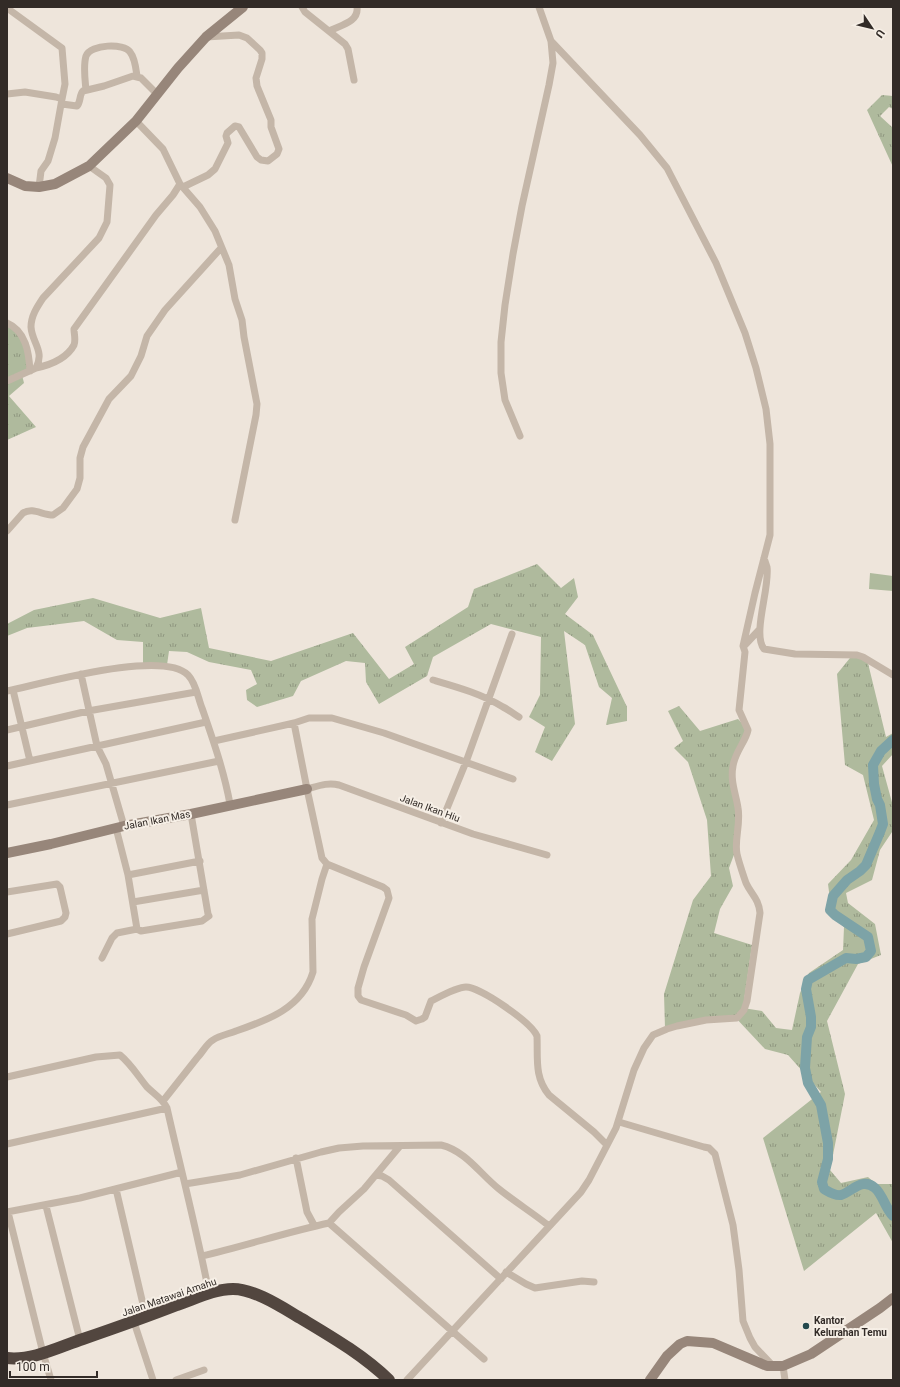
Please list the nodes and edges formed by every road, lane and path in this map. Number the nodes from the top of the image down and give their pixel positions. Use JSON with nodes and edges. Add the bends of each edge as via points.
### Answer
{"nodes":[{"id":1,"x":244,"y":7,"type":"edge"},
{"id":2,"x":302,"y":7,"type":"edge"},
{"id":3,"x":356,"y":7,"type":"edge"},
{"id":4,"x":539,"y":7,"type":"edge"},
{"id":5,"x":7,"y":8,"type":"edge"},
{"id":6,"x":329,"y":31,"type":"junction"},
{"id":7,"x":206,"y":37,"type":"junction"},
{"id":8,"x":551,"y":41,"type":"junction"},
{"id":9,"x":138,"y":76,"type":"junction"},
{"id":10,"x":354,"y":80,"type":"dead end"},
{"id":11,"x":86,"y":90,"type":"junction"},
{"id":12,"x":7,"y":94,"type":"edge"},
{"id":13,"x":157,"y":94,"type":"junction"},
{"id":14,"x":62,"y":102,"type":"junction"},
{"id":15,"x":136,"y":121,"type":"junction"},
{"id":16,"x":89,"y":166,"type":"junction"},
{"id":17,"x":7,"y":178,"type":"edge"},
{"id":18,"x":182,"y":185,"type":"junction"},
{"id":19,"x":39,"y":187,"type":"junction"},
{"id":20,"x":221,"y":248,"type":"junction"},
{"id":21,"x":7,"y":323,"type":"edge"},
{"id":22,"x":33,"y":369,"type":"junction"},
{"id":23,"x":7,"y":381,"type":"edge"},
{"id":24,"x":520,"y":436,"type":"dead end"},
{"id":25,"x":235,"y":520,"type":"dead end"},
{"id":26,"x":7,"y":531,"type":"edge"},
{"id":27,"x":764,"y":558,"type":"junction"},
{"id":28,"x":759,"y":630,"type":"junction"},
{"id":29,"x":512,"y":634,"type":"dead end"},
{"id":30,"x":744,"y":646,"type":"junction"},
{"id":31,"x":81,"y":674,"type":"junction"},
{"id":32,"x":893,"y":675,"type":"edge"},
{"id":33,"x":433,"y":680,"type":"dead end"},
{"id":34,"x":10,"y":690,"type":"edge"},
{"id":35,"x":196,"y":692,"type":"junction"},
{"id":36,"x":489,"y":700,"type":"junction"},
{"id":37,"x":88,"y":711,"type":"junction"},
{"id":38,"x":519,"y":717,"type":"dead end"},
{"id":39,"x":206,"y":722,"type":"junction"},
{"id":40,"x":294,"y":723,"type":"junction"},
{"id":41,"x":23,"y":726,"type":"junction"},
{"id":42,"x":7,"y":730,"type":"edge"},
{"id":43,"x":214,"y":741,"type":"junction"},
{"id":44,"x":98,"y":746,"type":"junction"},
{"id":45,"x":30,"y":760,"type":"junction"},
{"id":46,"x":220,"y":761,"type":"junction"},
{"id":47,"x":466,"y":762,"type":"junction"},
{"id":48,"x":7,"y":766,"type":"edge"},
{"id":49,"x":513,"y":779,"type":"dead end"},
{"id":50,"x":111,"y":783,"type":"junction"},
{"id":51,"x":306,"y":789,"type":"junction"},
{"id":52,"x":230,"y":804,"type":"junction"},
{"id":53,"x":7,"y":805,"type":"edge"},
{"id":54,"x":191,"y":814,"type":"junction"},
{"id":55,"x":441,"y":823,"type":"junction"},
{"id":56,"x":120,"y":827,"type":"junction"},
{"id":57,"x":7,"y":853,"type":"edge"},
{"id":58,"x":547,"y":856,"type":"dead end"},
{"id":59,"x":200,"y":861,"type":"junction"},
{"id":60,"x":327,"y":864,"type":"junction"},
{"id":61,"x":128,"y":875,"type":"junction"},
{"id":62,"x":204,"y":890,"type":"junction"},
{"id":63,"x":7,"y":892,"type":"edge"},
{"id":64,"x":132,"y":902,"type":"junction"},
{"id":65,"x":137,"y":930,"type":"junction"},
{"id":66,"x":7,"y":934,"type":"edge"},
{"id":67,"x":102,"y":958,"type":"dead end"},
{"id":68,"x":7,"y":1077,"type":"edge"},
{"id":69,"x":163,"y":1101,"type":"junction"},
{"id":70,"x":168,"y":1108,"type":"junction"},
{"id":71,"x":618,"y":1122,"type":"junction"},
{"id":72,"x":7,"y":1144,"type":"edge"},
{"id":73,"x":606,"y":1145,"type":"junction"},
{"id":74,"x":400,"y":1146,"type":"junction"},
{"id":75,"x":296,"y":1158,"type":"junction"},
{"id":76,"x":182,"y":1172,"type":"junction"},
{"id":77,"x":376,"y":1175,"type":"junction"},
{"id":78,"x":185,"y":1184,"type":"junction"},
{"id":79,"x":116,"y":1189,"type":"junction"},
{"id":80,"x":46,"y":1206,"type":"junction"},
{"id":81,"x":8,"y":1212,"type":"edge"},
{"id":82,"x":307,"y":1212,"type":"junction"},
{"id":83,"x":329,"y":1223,"type":"junction"},
{"id":84,"x":314,"y":1225,"type":"junction"},
{"id":85,"x":549,"y":1226,"type":"junction"},
{"id":86,"x":303,"y":1229,"type":"junction"},
{"id":87,"x":202,"y":1256,"type":"junction"},
{"id":88,"x":506,"y":1272,"type":"junction"},
{"id":89,"x":501,"y":1278,"type":"junction"},
{"id":90,"x":594,"y":1282,"type":"dead end"},
{"id":91,"x":209,"y":1293,"type":"junction"},
{"id":92,"x":893,"y":1298,"type":"edge"},
{"id":93,"x":146,"y":1316,"type":"junction"},
{"id":94,"x":134,"y":1322,"type":"junction"},
{"id":95,"x":453,"y":1330,"type":"junction"},
{"id":96,"x":80,"y":1340,"type":"junction"},
{"id":97,"x":43,"y":1353,"type":"junction"},
{"id":98,"x":7,"y":1358,"type":"edge"},
{"id":99,"x":484,"y":1359,"type":"dead end"},
{"id":100,"x":778,"y":1366,"type":"junction"},
{"id":101,"x":204,"y":1370,"type":"dead end"},
{"id":102,"x":51,"y":1380,"type":"edge"},
{"id":103,"x":153,"y":1380,"type":"edge"},
{"id":104,"x":176,"y":1380,"type":"edge"},
{"id":105,"x":389,"y":1380,"type":"edge"},
{"id":106,"x":407,"y":1380,"type":"edge"},
{"id":107,"x":650,"y":1380,"type":"edge"},
{"id":108,"x":785,"y":1380,"type":"edge"}],
"edges":[{"from":1,"to":7,"type":"street"},
{"from":2,"to":6,"type":"street"},
{"from":3,"to":6,"type":"street","via":[[357,14],[354,19]]},
{"from":4,"to":8,"type":"street"},
{"from":5,"to":14,"type":"street","via":[[62,48]]},
{"from":6,"to":10,"type":"street","via":[[348,49]]},
{"from":7,"to":13,"type":"street"},
{"from":7,"to":18,"type":"street","via":[[239,35],[247,38],[262,53],[256,78],[257,86],[271,120],[279,149],[268,161],[261,160],[239,127],[235,126],[227,133],[228,143],[215,169],[208,175]]},
{"from":8,"to":24,"type":"street","via":[[553,58],[549,85],[522,206],[501,342],[501,373],[505,400]]},
{"from":8,"to":27,"type":"street","via":[[662,161],[708,247],[739,319],[756,368],[766,409],[770,444],[770,535]]},
{"from":9,"to":11,"type":"street"},
{"from":9,"to":11,"type":"street","via":[[131,53],[124,47],[97,47],[86,56]]},
{"from":9,"to":13,"type":"street"},
{"from":11,"to":14,"type":"street","via":[[82,92],[77,106]]},
{"from":12,"to":14,"type":"street","via":[[25,92],[56,97]]},
{"from":13,"to":15,"type":"street"},
{"from":14,"to":19,"type":"street","via":[[55,138],[48,161],[41,171]]},
{"from":15,"to":16,"type":"street"},
{"from":15,"to":18,"type":"street","via":[[163,149]]},
{"from":16,"to":19,"type":"street","via":[[61,182]]},
{"from":16,"to":22,"type":"street","via":[[106,178],[110,185],[107,222],[99,238],[36,308],[31,326],[40,357]]},
{"from":17,"to":19,"type":"street","via":[[25,186]]},
{"from":18,"to":20,"type":"street","via":[[209,221]]},
{"from":18,"to":22,"type":"street","via":[[156,215],[74,329],[75,344],[71,350],[50,365]]},
{"from":20,"to":25,"type":"street","via":[[242,320],[257,404]]},
{"from":20,"to":26,"type":"street","via":[[164,310],[147,336],[131,376],[106,402],[80,454],[79,484],[70,500],[53,515],[26,511]]},
{"from":21,"to":22,"type":"street","via":[[19,331]]},
{"from":22,"to":23,"type":"street"},
{"from":27,"to":28,"type":"street","via":[[767,566],[766,585]]},
{"from":27,"to":30,"type":"street"},
{"from":28,"to":30,"type":"street"},
{"from":28,"to":32,"type":"street","via":[[759,639],[764,649],[795,654],[857,655]]},
{"from":29,"to":36,"type":"street"},
{"from":30,"to":71,"type":"street","via":[[740,710],[748,730],[734,760],[732,774],[738,808],[736,846],[738,861],[746,883],[759,904],[760,913],[747,1001],[737,1018],[706,1020],[666,1028],[653,1035],[636,1065]]},
{"from":31,"to":34,"type":"street"},
{"from":31,"to":35,"type":"street","via":[[132,666],[162,666],[183,672],[192,681]]},
{"from":31,"to":37,"type":"street"},
{"from":33,"to":36,"type":"street"},
{"from":34,"to":41,"type":"street"},
{"from":35,"to":37,"type":"street"},
{"from":35,"to":39,"type":"street"},
{"from":36,"to":38,"type":"street"},
{"from":36,"to":47,"type":"street"},
{"from":37,"to":41,"type":"street"},
{"from":37,"to":44,"type":"street"},
{"from":39,"to":43,"type":"street"},
{"from":39,"to":44,"type":"street"},
{"from":40,"to":43,"type":"street"},
{"from":40,"to":47,"type":"street","via":[[309,718],[332,718]]},
{"from":40,"to":51,"type":"street"},
{"from":41,"to":42,"type":"street"},
{"from":41,"to":45,"type":"street"},
{"from":43,"to":46,"type":"street"},
{"from":44,"to":45,"type":"street"},
{"from":44,"to":50,"type":"street"},
{"from":45,"to":48,"type":"street"},
{"from":46,"to":50,"type":"street"},
{"from":46,"to":52,"type":"street"},
{"from":47,"to":49,"type":"street"},
{"from":47,"to":55,"type":"street"},
{"from":50,"to":53,"type":"street"},
{"from":50,"to":56,"type":"street"},
{"from":51,"to":52,"type":"street","name":"Jalan Ikan Mas"},
{"from":51,"to":55,"type":"street","name":"Jalan Ikan Hiu","via":[[333,783]]},
{"from":51,"to":60,"type":"street","via":[[321,855]]},
{"from":52,"to":54,"type":"street","name":"Jalan Ikan Mas"},
{"from":54,"to":56,"type":"street","name":"Jalan Ikan Mas"},
{"from":54,"to":59,"type":"street"},
{"from":55,"to":58,"type":"street","name":"Jalan Ikan Hiu"},
{"from":56,"to":57,"type":"street","name":"Jalan Ikan Mas"},
{"from":56,"to":61,"type":"street"},
{"from":59,"to":61,"type":"street"},
{"from":59,"to":62,"type":"street"},
{"from":60,"to":69,"type":"street","via":[[312,918],[313,972],[303,992],[277,1016],[212,1040]]},
{"from":60,"to":73,"type":"street","via":[[383,887],[388,893],[389,898],[358,988],[357,994],[361,1000],[419,1021],[425,1017],[431,1002],[465,987],[487,996],[516,1014],[534,1030],[537,1036],[538,1077],[544,1089]]},
{"from":61,"to":64,"type":"street"},
{"from":62,"to":64,"type":"street"},
{"from":62,"to":65,"type":"street","via":[[208,916],[206,919]]},
{"from":63,"to":66,"type":"street","via":[[57,884],[66,913],[60,920]]},
{"from":64,"to":65,"type":"street"},
{"from":65,"to":67,"type":"street","via":[[117,933]]},
{"from":68,"to":69,"type":"street","via":[[120,1055]]},
{"from":69,"to":70,"type":"street"},
{"from":70,"to":72,"type":"street"},
{"from":70,"to":76,"type":"street"},
{"from":71,"to":73,"type":"street"},
{"from":71,"to":100,"type":"street","via":[[704,1146],[715,1154],[733,1225],[743,1321],[755,1347]]},
{"from":73,"to":85,"type":"street","via":[[581,1192]]},
{"from":74,"to":75,"type":"street","via":[[339,1148]]},
{"from":74,"to":77,"type":"street"},
{"from":74,"to":85,"type":"street","via":[[441,1145],[454,1150],[468,1159],[501,1191]]},
{"from":75,"to":78,"type":"street","via":[[240,1174]]},
{"from":75,"to":82,"type":"street"},
{"from":76,"to":78,"type":"street"},
{"from":76,"to":79,"type":"street"},
{"from":77,"to":83,"type":"street"},
{"from":77,"to":89,"type":"street","via":[[389,1180]]},
{"from":78,"to":87,"type":"street"},
{"from":79,"to":80,"type":"street"},
{"from":79,"to":93,"type":"street"},
{"from":80,"to":81,"type":"street"},
{"from":80,"to":96,"type":"street"},
{"from":81,"to":97,"type":"street"},
{"from":82,"to":84,"type":"street"},
{"from":82,"to":86,"type":"street"},
{"from":83,"to":84,"type":"street"},
{"from":83,"to":95,"type":"street"},
{"from":84,"to":86,"type":"street"},
{"from":85,"to":88,"type":"street"},
{"from":86,"to":87,"type":"street"},
{"from":87,"to":91,"type":"street"},
{"from":88,"to":89,"type":"street"},
{"from":88,"to":90,"type":"street","via":[[535,1288],[582,1281]]},
{"from":89,"to":95,"type":"street"},
{"from":91,"to":93,"type":"highway","name":"Jalan Matawai Amahu"},
{"from":91,"to":105,"type":"highway","name":"Jalan Matawai Amahu","via":[[227,1289],[243,1290],[276,1304],[355,1352]]},
{"from":92,"to":100,"type":"street","via":[[811,1354]]},
{"from":93,"to":94,"type":"highway","name":"Jalan Matawai Amahu"},
{"from":94,"to":96,"type":"highway","name":"Jalan Matawai Amahu"},
{"from":94,"to":103,"type":"street"},
{"from":95,"to":99,"type":"street"},
{"from":95,"to":106,"type":"street"},
{"from":96,"to":97,"type":"highway","name":"Jalan Matawai Amahu"},
{"from":97,"to":98,"type":"highway","name":"Jalan Matawai Amahu","via":[[20,1359]]},
{"from":97,"to":102,"type":"street"},
{"from":100,"to":107,"type":"street","via":[[760,1364],[713,1343],[686,1341],[668,1356]]},
{"from":100,"to":108,"type":"street"},
{"from":101,"to":104,"type":"street"}]}
